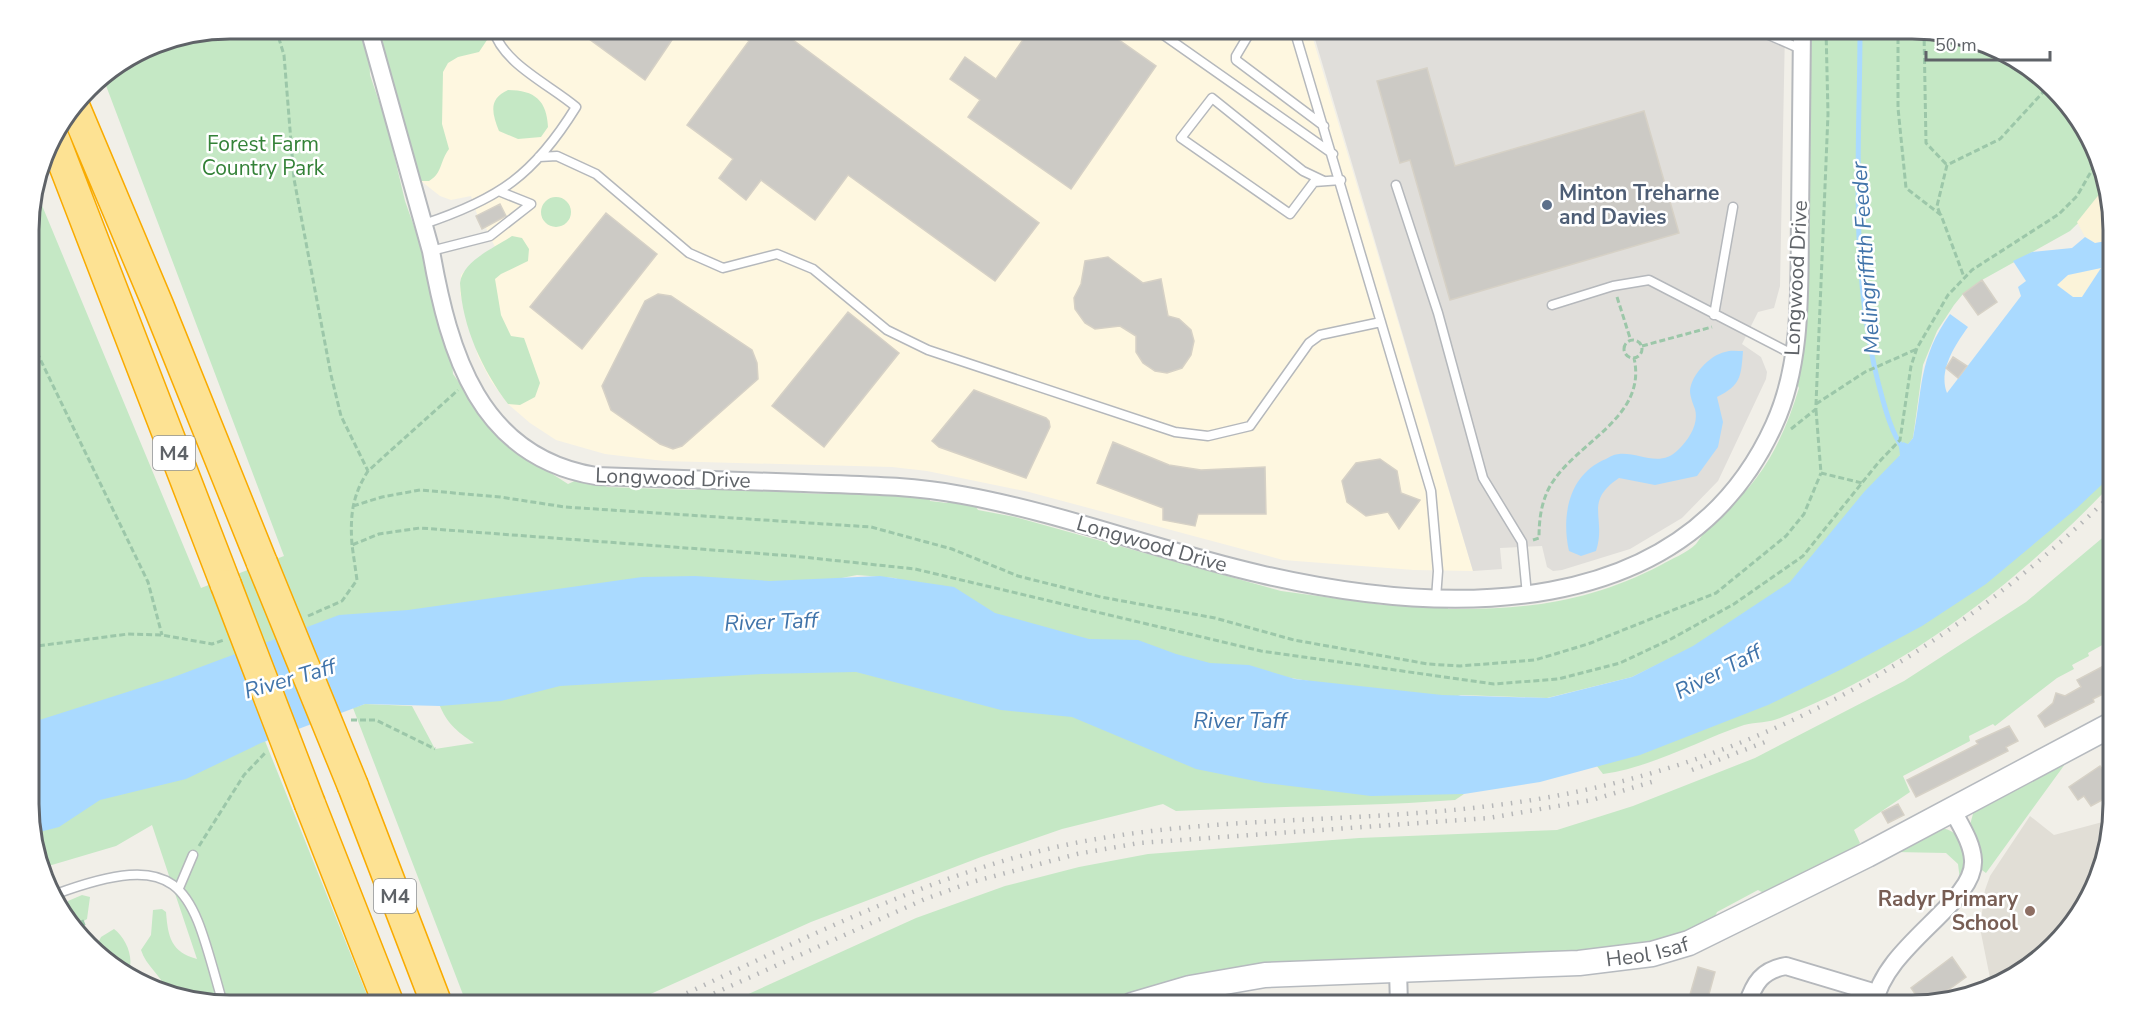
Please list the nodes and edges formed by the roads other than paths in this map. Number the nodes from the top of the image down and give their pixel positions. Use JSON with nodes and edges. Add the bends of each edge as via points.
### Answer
{"nodes":[{"id":1,"x":372,"y":39,"type":"edge"},
{"id":2,"x":496,"y":39,"type":"edge"},
{"id":3,"x":1171,"y":39,"type":"edge"},
{"id":4,"x":1246,"y":39,"type":"edge"},
{"id":5,"x":1297,"y":39,"type":"edge"},
{"id":6,"x":1780,"y":39,"type":"edge"},
{"id":7,"x":1802,"y":39,"type":"edge"},
{"id":8,"x":1802,"y":49,"type":"junction"},
{"id":9,"x":91,"y":100,"type":"edge"},
{"id":10,"x":78,"y":115,"type":"edge"},
{"id":11,"x":1324,"y":126,"type":"junction"},
{"id":12,"x":58,"y":149,"type":"edge"},
{"id":13,"x":1333,"y":154,"type":"junction"},
{"id":14,"x":539,"y":157,"type":"junction"},
{"id":15,"x":48,"y":175,"type":"edge"},
{"id":16,"x":1341,"y":180,"type":"junction"},
{"id":17,"x":1324,"y":181,"type":"junction"},
{"id":18,"x":1396,"y":185,"type":"dead end"},
{"id":19,"x":501,"y":192,"type":"junction"},
{"id":20,"x":1733,"y":207,"type":"dead end"},
{"id":21,"x":424,"y":224,"type":"junction"},
{"id":22,"x":431,"y":251,"type":"junction"},
{"id":23,"x":158,"y":305,"type":"junction"},
{"id":24,"x":1552,"y":305,"type":"dead end"},
{"id":25,"x":1714,"y":315,"type":"junction"},
{"id":26,"x":123,"y":321,"type":"junction"},
{"id":27,"x":1381,"y":322,"type":"junction"},
{"id":28,"x":1794,"y":355,"type":"junction"},
{"id":29,"x":1527,"y":595,"type":"junction"},
{"id":30,"x":1436,"y":598,"type":"junction"},
{"id":31,"x":2103,"y":729,"type":"edge"},
{"id":32,"x":1952,"y":809,"type":"junction"},
{"id":33,"x":193,"y":855,"type":"dead end"},
{"id":34,"x":179,"y":888,"type":"junction"},
{"id":35,"x":61,"y":892,"type":"edge"},
{"id":36,"x":1398,"y":970,"type":"junction"},
{"id":37,"x":220,"y":994,"type":"edge"},
{"id":38,"x":385,"y":995,"type":"edge"},
{"id":39,"x":433,"y":995,"type":"edge"},
{"id":40,"x":1166,"y":995,"type":"edge"},
{"id":41,"x":1399,"y":995,"type":"edge"},
{"id":42,"x":1750,"y":995,"type":"edge"},
{"id":43,"x":1864,"y":995,"type":"edge"},
{"id":44,"x":1876,"y":995,"type":"edge"}],
"edges":[{"from":1,"to":21,"type":"street","name":"Longwood Drive"},
{"from":2,"to":14,"type":"lane","via":[[508,55],[576,106]]},
{"from":3,"to":13,"type":"lane"},
{"from":4,"to":11,"type":"lane","via":[[1236,60]]},
{"from":5,"to":11,"type":"lane"},
{"from":6,"to":8,"type":"lane"},
{"from":7,"to":8,"type":"street","name":"Longwood Drive"},
{"from":8,"to":28,"type":"street","name":"Longwood Drive","via":[[1799,302]]},
{"from":9,"to":23,"type":"highway","number":"M4"},
{"from":10,"to":23,"type":"highway","number":"M4"},
{"from":11,"to":13,"type":"lane"},
{"from":12,"to":26,"type":"highway","number":"M4"},
{"from":13,"to":16,"type":"lane"},
{"from":14,"to":19,"type":"lane"},
{"from":14,"to":27,"type":"lane","via":[[557,156],[596,174],[689,253],[723,268],[777,254],[813,269],[887,330],[928,350],[1175,432],[1208,436],[1250,426],[1309,343],[1320,335]]},
{"from":15,"to":26,"type":"highway","number":"M4"},
{"from":16,"to":17,"type":"lane"},
{"from":16,"to":27,"type":"lane"},
{"from":17,"to":17,"type":"lane","via":[[1314,182],[1290,214],[1181,138],[1212,98],[1303,171]]},
{"from":18,"to":29,"type":"lane","via":[[1438,314],[1483,478],[1522,542]]},
{"from":19,"to":21,"type":"lane","via":[[459,213]]},
{"from":19,"to":22,"type":"lane","via":[[531,204],[490,236]]},
{"from":20,"to":25,"type":"lane"},
{"from":21,"to":22,"type":"street","name":"Longwood Drive"},
{"from":22,"to":30,"type":"street","name":"Longwood Drive","via":[[455,349],[478,399],[507,435],[545,461],[574,472],[939,491],[1003,503],[1260,574]]},
{"from":23,"to":39,"type":"highway","number":"M4","bridge":true},
{"from":24,"to":25,"type":"lane","via":[[1613,286],[1649,280]]},
{"from":25,"to":28,"type":"lane"},
{"from":26,"to":38,"type":"highway","number":"M4","bridge":true},
{"from":27,"to":30,"type":"lane","via":[[1431,492],[1438,571]]},
{"from":28,"to":29,"type":"street","name":"Longwood Drive","via":[[1773,428],[1739,482],[1700,526],[1656,555],[1610,576],[1564,590]]},
{"from":29,"to":30,"type":"street","name":"Longwood Drive"},
{"from":31,"to":32,"type":"main road","name":"Heol Isaf"},
{"from":32,"to":36,"type":"main road","name":"Heol Isaf","via":[[1675,948],[1597,962]]},
{"from":32,"to":44,"type":"street","via":[[1972,850],[1971,873],[1958,896],[1896,958],[1883,975]]},
{"from":33,"to":34,"type":"lane"},
{"from":34,"to":35,"type":"lane","via":[[141,873]]},
{"from":34,"to":37,"type":"lane","via":[[200,923]]},
{"from":36,"to":40,"type":"main road","name":"Heol Isaf","via":[[1265,975]]},
{"from":36,"to":41,"type":"street"},
{"from":42,"to":43,"type":"street","via":[[1763,974],[1786,966]]}]}
